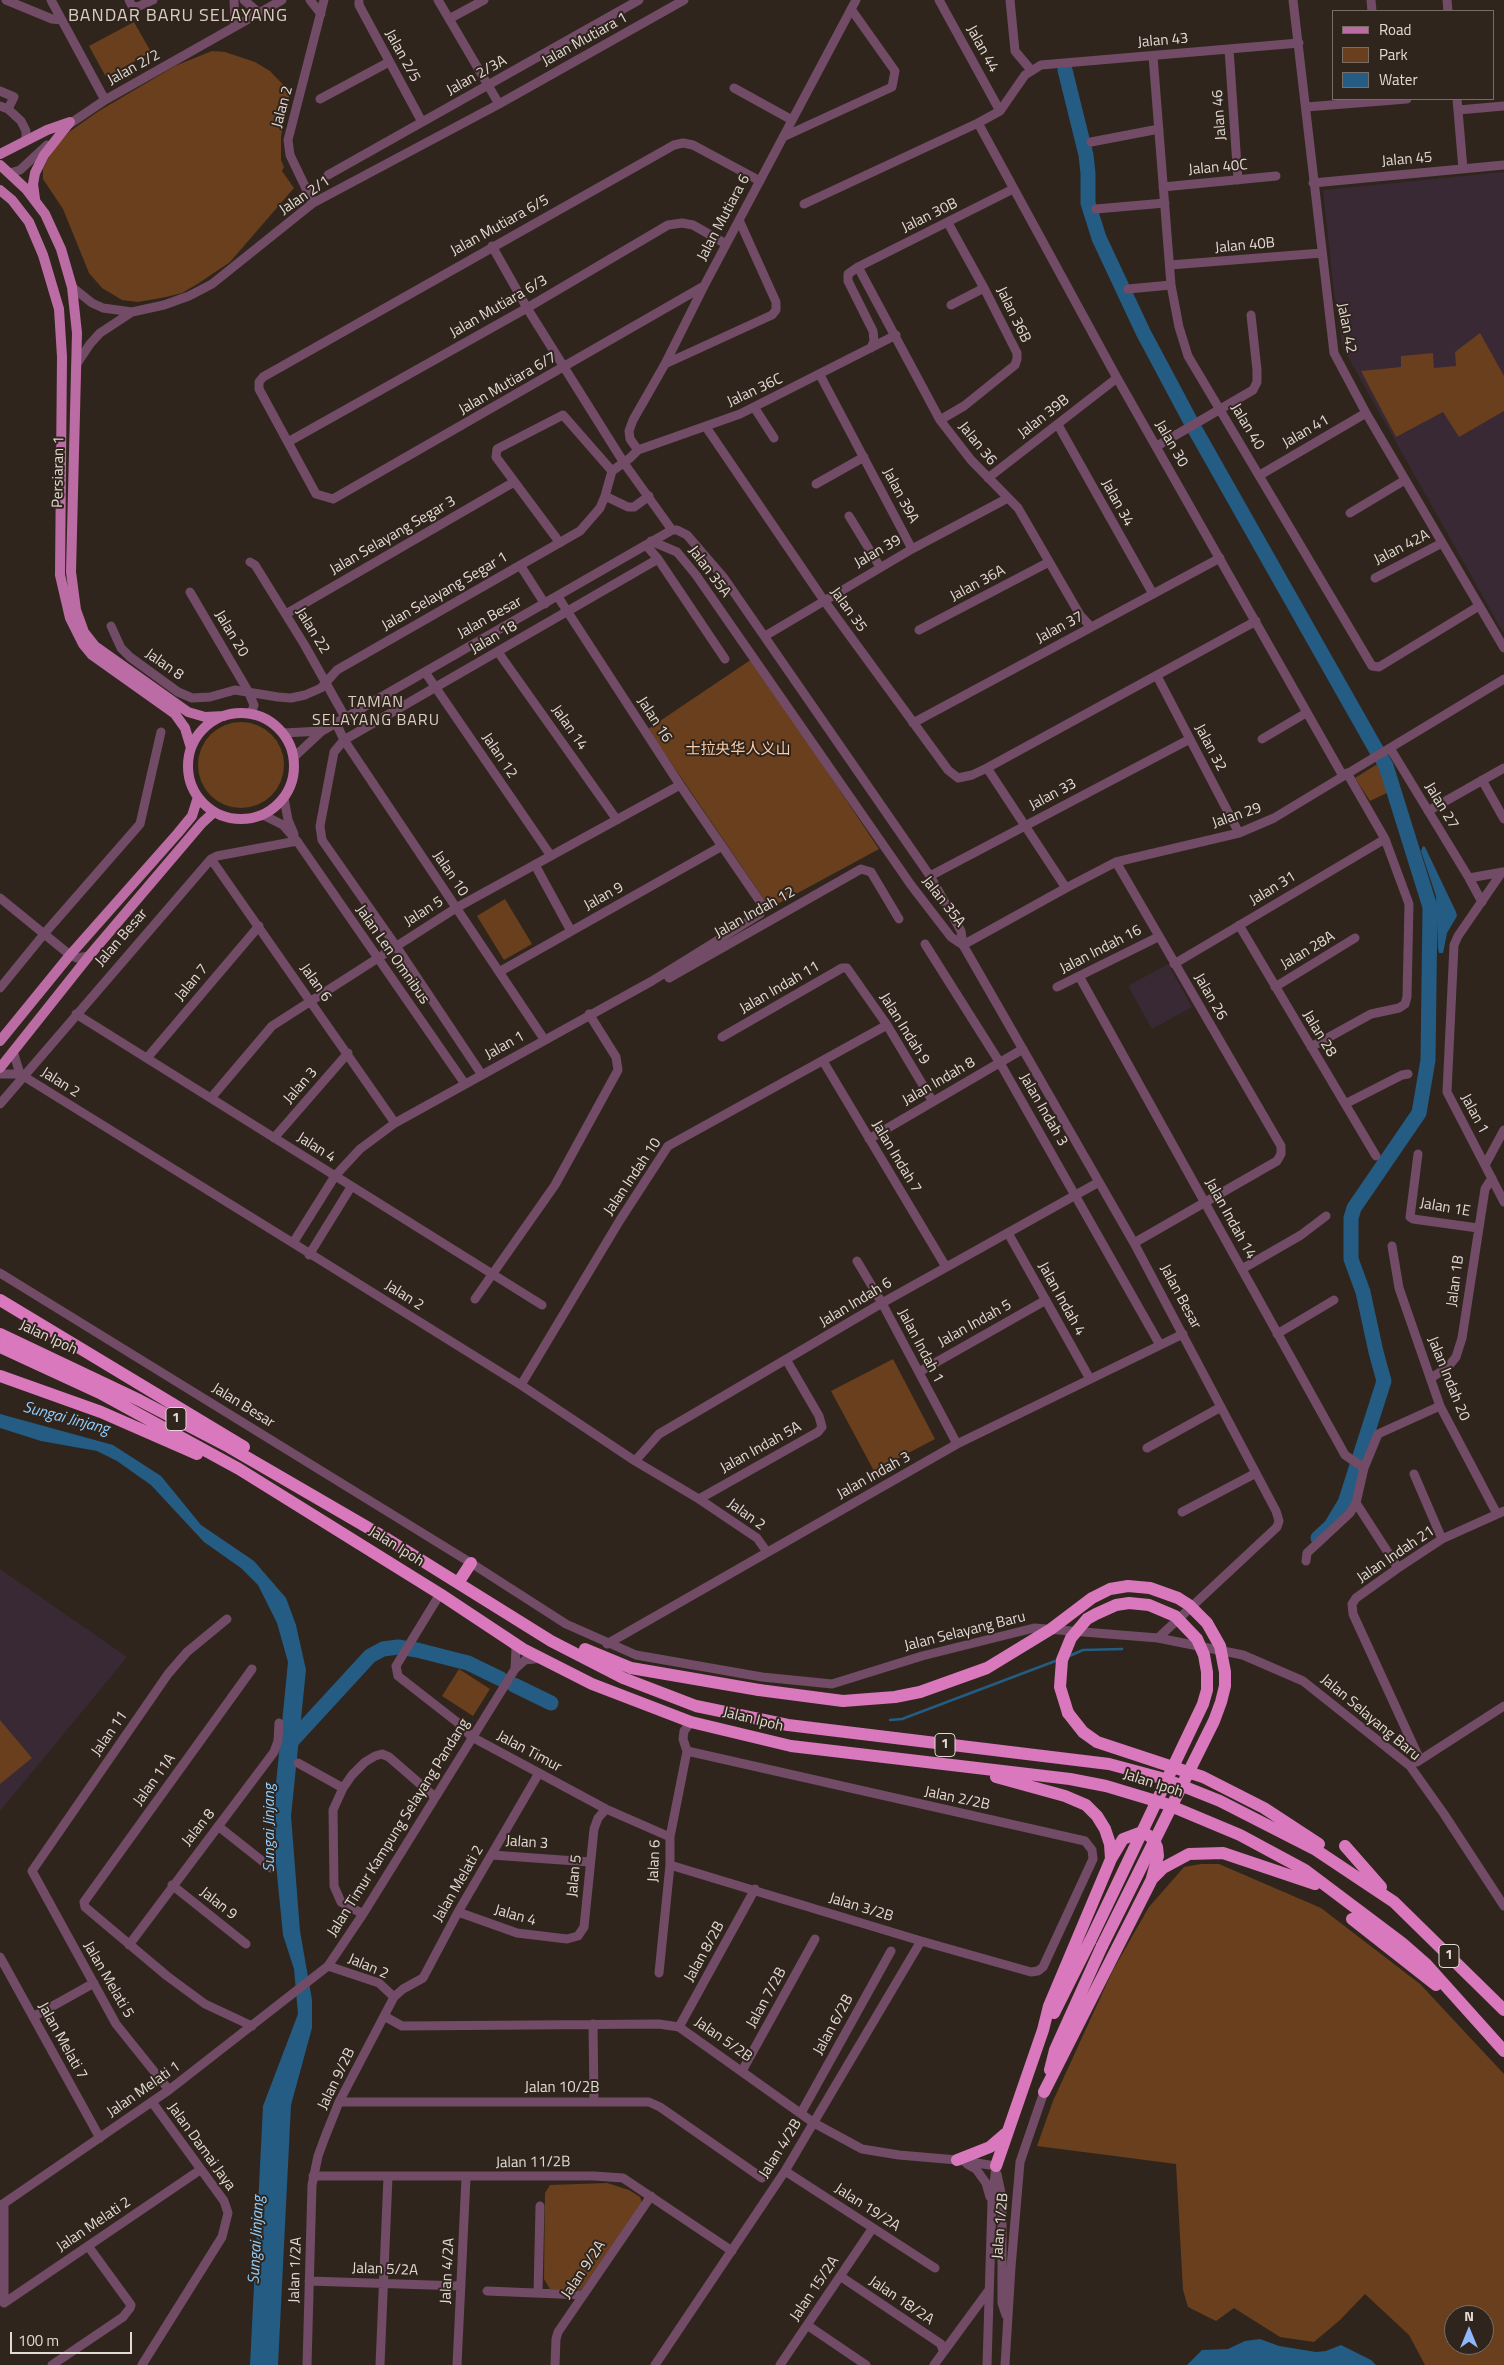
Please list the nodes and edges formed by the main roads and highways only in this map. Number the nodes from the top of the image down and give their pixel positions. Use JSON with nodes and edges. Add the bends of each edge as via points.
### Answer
{"nodes":[{"id":1,"x":0,"y":154,"type":"edge"},
{"id":2,"x":0,"y":165,"type":"edge"},
{"id":3,"x":5,"y":173,"type":"edge"},
{"id":4,"x":0,"y":190,"type":"edge"},
{"id":5,"x":36,"y":202,"type":"junction"},
{"id":6,"x":56,"y":239,"type":"junction"},
{"id":7,"x":39,"y":245,"type":"junction"},
{"id":8,"x":224,"y":716,"type":"junction"},
{"id":9,"x":191,"y":748,"type":"junction"},
{"id":10,"x":198,"y":797,"type":"junction"},
{"id":11,"x":214,"y":812,"type":"junction"},
{"id":12,"x":0,"y":1040,"type":"edge"},
{"id":13,"x":0,"y":1068,"type":"edge"},
{"id":14,"x":0,"y":1300,"type":"edge"},
{"id":15,"x":0,"y":1334,"type":"edge"},
{"id":16,"x":0,"y":1347,"type":"edge"},
{"id":17,"x":0,"y":1376,"type":"edge"},
{"id":18,"x":347,"y":1515,"type":"junction"},
{"id":19,"x":357,"y":1542,"type":"junction"},
{"id":20,"x":471,"y":1563,"type":"road end"},
{"id":21,"x":458,"y":1583,"type":"junction"},
{"id":22,"x":490,"y":1604,"type":"junction"},
{"id":23,"x":955,"y":1767,"type":"junction"},
{"id":24,"x":1345,"y":1846,"type":"dead end"},
{"id":25,"x":1111,"y":1858,"type":"junction"},
{"id":26,"x":1152,"y":1879,"type":"junction"},
{"id":27,"x":1365,"y":1882,"type":"junction"},
{"id":28,"x":1327,"y":1889,"type":"junction"},
{"id":29,"x":1394,"y":1902,"type":"junction"},
{"id":30,"x":1352,"y":1919,"type":"dead end"},
{"id":31,"x":1462,"y":2005,"type":"junction"},
{"id":32,"x":1504,"y":2010,"type":"edge"},
{"id":33,"x":1043,"y":2030,"type":"junction"},
{"id":34,"x":1504,"y":2051,"type":"edge"},
{"id":35,"x":1006,"y":2133,"type":"junction"},
{"id":36,"x":957,"y":2160,"type":"road end"},
{"id":37,"x":996,"y":2166,"type":"road end"}],
"edges":[{"from":1,"to":5,"type":"main road","via":[[58,124],[70,122],[44,155],[35,173]]},
{"from":2,"to":3,"type":"main road","name":"Persiaran 1"},
{"from":3,"to":5,"type":"main road","name":"Persiaran 1"},
{"from":4,"to":7,"type":"main road","name":"Persiaran 1","via":[[29,222]]},
{"from":5,"to":6,"type":"main road","name":"Persiaran 1"},
{"from":6,"to":7,"type":"main road"},
{"from":6,"to":8,"type":"main road","name":"Persiaran 1","via":[[72,287],[77,333],[71,572],[76,610],[84,632],[100,650],[188,712],[204,717]]},
{"from":7,"to":9,"type":"main road","name":"Persiaran 1","via":[[59,309],[62,357],[60,575],[66,604],[75,631],[92,655],[175,714],[185,728]]},
{"from":8,"to":9,"type":"main road","via":[[210,723]]},
{"from":8,"to":11,"type":"main road","via":[[251,714],[263,718],[283,733],[294,757],[292,780],[284,798],[263,815],[238,819]]},
{"from":9,"to":10,"type":"main road","via":[[190,782]]},
{"from":10,"to":11,"type":"main road"},
{"from":10,"to":12,"type":"main road","name":"Jalan Besar","via":[[192,816]]},
{"from":11,"to":13,"type":"main road","name":"Jalan Besar","via":[[89,956]]},
{"from":14,"to":18,"type":"highway","via":[[234,1440]]},
{"from":15,"to":18,"type":"highway","name":"Jalan Ipoh","number":"1","via":[[161,1411]]},
{"from":16,"to":19,"type":"highway","name":"Jalan Ipoh","number":"1","via":[[100,1393],[190,1441]]},
{"from":17,"to":19,"type":"highway","via":[[161,1437]]},
{"from":18,"to":21,"type":"highway","name":"Jalan Ipoh","number":"1"},
{"from":19,"to":23,"type":"highway","name":"Jalan Ipoh","number":"1","via":[[512,1642],[592,1684],[691,1722],[791,1746]]},
{"from":20,"to":21,"type":"highway"},
{"from":21,"to":22,"type":"highway","name":"Jalan Ipoh","number":"1"},
{"from":22,"to":26,"type":"highway","bridge":true,"via":[[619,1664],[759,1690],[843,1700],[895,1697],[942,1685],[987,1668],[1110,1589],[1145,1587],[1170,1594],[1189,1605],[1207,1623],[1220,1646],[1225,1672],[1221,1702],[1102,1946],[1055,2050],[1044,2092]]},
{"from":22,"to":27,"type":"highway","name":"Jalan Ipoh","number":"1","via":[[551,1641],[623,1678],[696,1706],[788,1725],[1073,1758],[1144,1772],[1188,1787],[1262,1821],[1316,1850]]},
{"from":23,"to":25,"type":"highway","via":[[1038,1788],[1086,1805],[1105,1830]]},
{"from":23,"to":28,"type":"highway","name":"Jalan Ipoh","number":"1","via":[[1070,1779],[1140,1795],[1264,1847],[1305,1870]]},
{"from":24,"to":29,"type":"highway"},
{"from":25,"to":26,"type":"highway","via":[[1123,1839],[1139,1833],[1148,1835],[1154,1840],[1158,1856]]},
{"from":25,"to":33,"type":"highway","via":[[1049,2006]]},
{"from":26,"to":28,"type":"highway","via":[[1163,1868],[1189,1854],[1223,1853]]},
{"from":27,"to":29,"type":"highway","name":"Jalan Ipoh","number":"1"},
{"from":27,"to":33,"type":"highway","bridge":true,"via":[[1310,1837],[1264,1808],[1203,1777],[1097,1742],[1083,1732],[1068,1713],[1060,1687],[1062,1660],[1071,1638],[1087,1619],[1106,1608],[1129,1603],[1149,1605],[1175,1616],[1197,1639],[1204,1654],[1207,1690],[1203,1704],[1090,1941]]},
{"from":28,"to":31,"type":"highway","name":"Jalan Ipoh","number":"1","via":[[1402,1943],[1426,1964]]},
{"from":29,"to":32,"type":"highway","name":"Jalan Ipoh","number":"1"},
{"from":30,"to":31,"type":"highway"},
{"from":31,"to":34,"type":"highway","name":"Jalan Ipoh","number":"1"},
{"from":33,"to":35,"type":"highway"},
{"from":35,"to":36,"type":"highway","via":[[990,2147]]},
{"from":35,"to":37,"type":"highway"}]}
